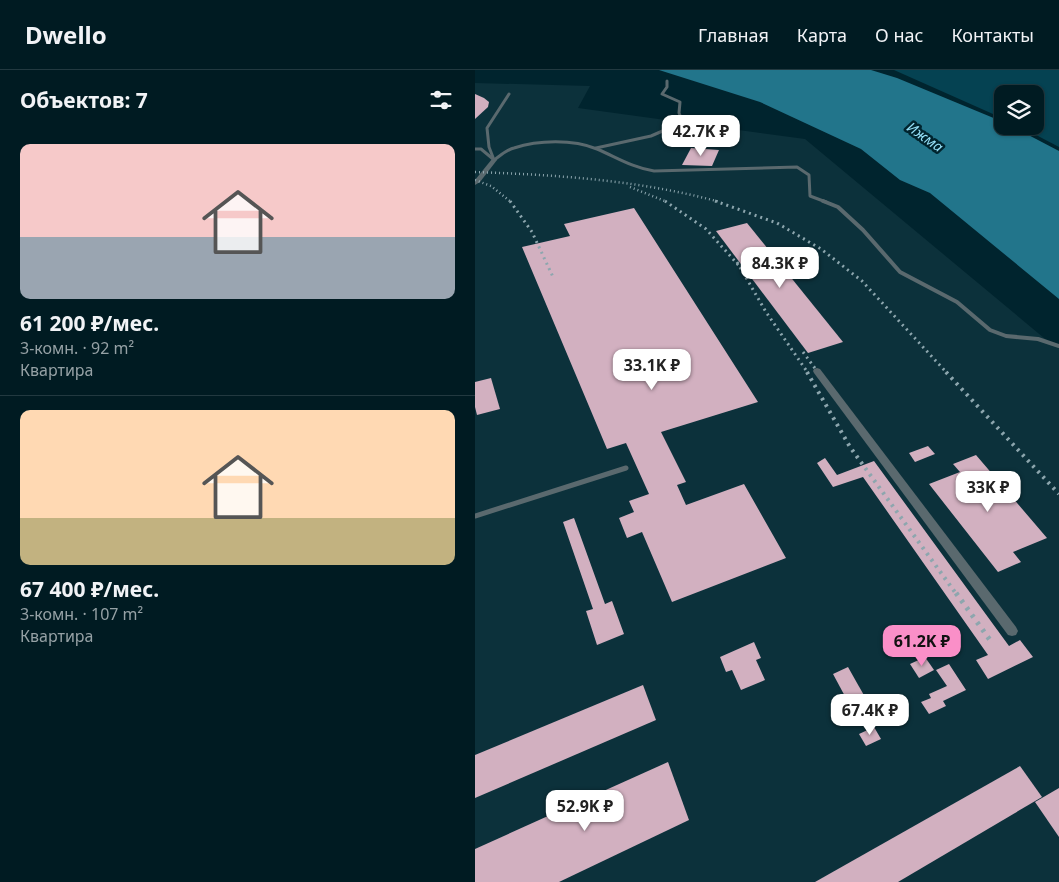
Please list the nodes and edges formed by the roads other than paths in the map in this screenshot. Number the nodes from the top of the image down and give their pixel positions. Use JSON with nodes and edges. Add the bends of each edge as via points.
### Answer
{"nodes":[{"id":1,"x":667,"y":81,"type":"dead end"},
{"id":2,"x":509,"y":94,"type":"dead end"},
{"id":3,"x":596,"y":148,"type":"junction"},
{"id":4,"x":475,"y":149,"type":"edge"},
{"id":5,"x":494,"y":160,"type":"junction"},
{"id":6,"x":475,"y":183,"type":"edge"},
{"id":7,"x":1059,"y":346,"type":"edge"},
{"id":8,"x":817,"y":371,"type":"dead end"},
{"id":9,"x":626,"y":468,"type":"dead end"},
{"id":10,"x":475,"y":516,"type":"edge"},
{"id":11,"x":1012,"y":632,"type":"dead end"}],
"edges":[{"from":1,"to":3,"type":"lane","via":[[662,94],[679,102],[681,123],[651,136]]},
{"from":2,"to":5,"type":"lane","via":[[487,128]]},
{"from":3,"to":5,"type":"lane","via":[[581,143],[533,145],[512,149]]},
{"from":3,"to":7,"type":"lane","via":[[647,171],[789,166],[802,169],[809,176],[810,196],[838,207],[900,272],[957,302],[990,330]]},
{"from":4,"to":5,"type":"lane","via":[[481,149]]},
{"from":5,"to":6,"type":"street"},
{"from":8,"to":11,"type":"street"},
{"from":9,"to":10,"type":"lane"}]}
